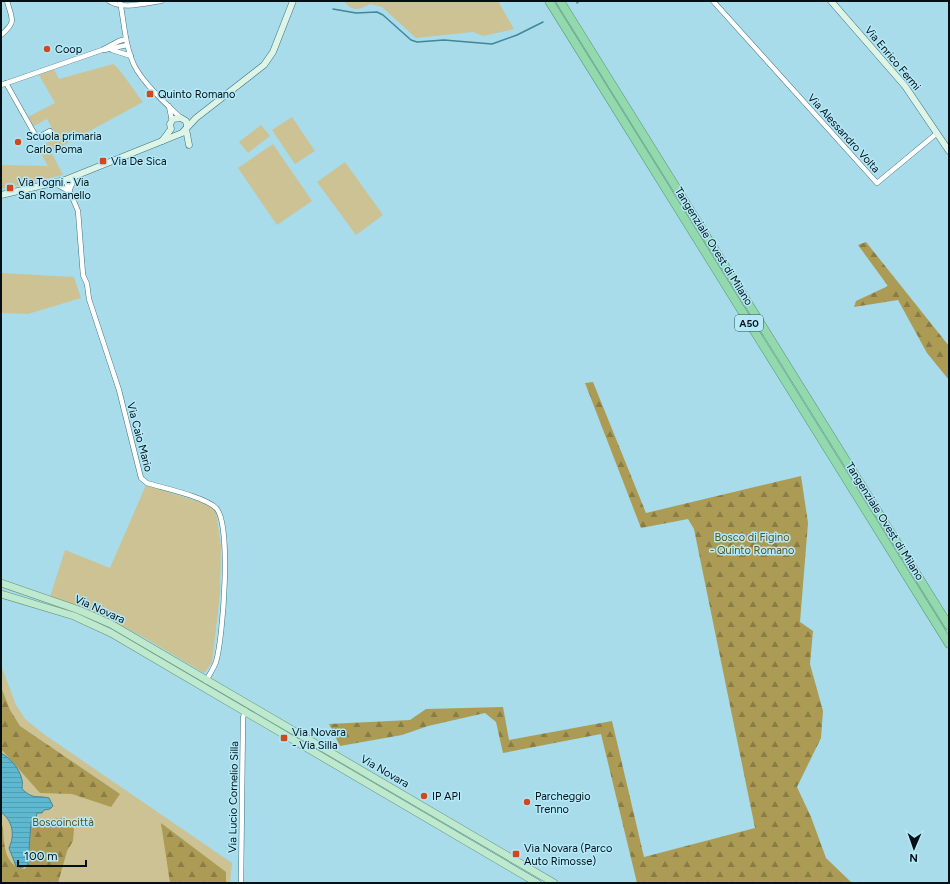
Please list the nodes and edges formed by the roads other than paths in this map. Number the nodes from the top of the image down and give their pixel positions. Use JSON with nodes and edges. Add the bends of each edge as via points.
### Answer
{"nodes":[{"id":1,"x":7,"y":1,"type":"edge"},
{"id":2,"x":109,"y":1,"type":"edge"},
{"id":3,"x":161,"y":1,"type":"edge"},
{"id":4,"x":293,"y":1,"type":"edge"},
{"id":5,"x":549,"y":1,"type":"edge"},
{"id":6,"x":560,"y":1,"type":"edge"},
{"id":7,"x":712,"y":1,"type":"edge"},
{"id":8,"x":831,"y":1,"type":"edge"},
{"id":9,"x":121,"y":3,"type":"edge"},
{"id":10,"x":1,"y":34,"type":"edge"},
{"id":11,"x":126,"y":39,"type":"junction"},
{"id":12,"x":128,"y":45,"type":"junction"},
{"id":13,"x":102,"y":50,"type":"junction"},
{"id":14,"x":112,"y":50,"type":"junction"},
{"id":15,"x":131,"y":56,"type":"junction"},
{"id":16,"x":3,"y":84,"type":"edge"},
{"id":17,"x":169,"y":106,"type":"junction"},
{"id":18,"x":196,"y":118,"type":"junction"},
{"id":19,"x":183,"y":119,"type":"junction"},
{"id":20,"x":172,"y":121,"type":"junction"},
{"id":21,"x":186,"y":128,"type":"junction"},
{"id":22,"x":171,"y":129,"type":"junction"},
{"id":23,"x":50,"y":131,"type":"dead end"},
{"id":24,"x":179,"y":134,"type":"junction"},
{"id":25,"x":936,"y":134,"type":"junction"},
{"id":26,"x":161,"y":142,"type":"junction"},
{"id":27,"x":949,"y":151,"type":"edge"},
{"id":28,"x":75,"y":177,"type":"junction"},
{"id":29,"x":65,"y":180,"type":"junction"},
{"id":30,"x":54,"y":183,"type":"junction"},
{"id":31,"x":69,"y":191,"type":"junction"},
{"id":32,"x":1,"y":195,"type":"edge"},
{"id":33,"x":1,"y":583,"type":"edge"},
{"id":34,"x":1,"y":594,"type":"edge"},
{"id":35,"x":949,"y":626,"type":"edge"},
{"id":36,"x":949,"y":644,"type":"edge"},
{"id":37,"x":207,"y":679,"type":"junction"},
{"id":38,"x":202,"y":687,"type":"junction"},
{"id":39,"x":246,"y":703,"type":"junction"},
{"id":40,"x":245,"y":711,"type":"junction"},
{"id":41,"x":241,"y":883,"type":"edge"},
{"id":42,"x":537,"y":883,"type":"edge"},
{"id":43,"x":554,"y":883,"type":"edge"}],
"edges":[{"from":1,"to":10,"type":"street","via":[[12,22]]},
{"from":2,"to":9,"type":"street","via":[[113,4]]},
{"from":3,"to":9,"type":"street"},
{"from":4,"to":18,"type":"street","via":[[273,52],[264,65]]},
{"from":5,"to":36,"type":"highway","name":"Tangenziale Ovest di Milano","number":"A50"},
{"from":6,"to":35,"type":"highway","name":"Tangenziale Ovest di Milano","number":"A50"},
{"from":7,"to":25,"type":"street","name":"Via Alessandro Volta","via":[[877,183]]},
{"from":8,"to":25,"type":"street","name":"Via Enrico Fermi","via":[[905,86]]},
{"from":9,"to":11,"type":"street"},
{"from":11,"to":12,"type":"street"},
{"from":11,"to":13,"type":"street"},
{"from":12,"to":14,"type":"street"},
{"from":12,"to":15,"type":"street"},
{"from":13,"to":14,"type":"street"},
{"from":13,"to":16,"type":"street"},
{"from":14,"to":15,"type":"street"},
{"from":15,"to":17,"type":"street","via":[[138,71]]},
{"from":16,"to":23,"type":"street","via":[[37,138]]},
{"from":17,"to":19,"type":"street"},
{"from":17,"to":20,"type":"street"},
{"from":18,"to":19,"type":"street"},
{"from":18,"to":21,"type":"street"},
{"from":19,"to":20,"type":"street","via":[[176,118]]},
{"from":19,"to":21,"type":"street"},
{"from":20,"to":22,"type":"street"},
{"from":21,"to":24,"type":"street"},
{"from":21,"to":24,"type":"street","via":[[188,143]]},
{"from":22,"to":24,"type":"street"},
{"from":22,"to":26,"type":"street"},
{"from":24,"to":26,"type":"street"},
{"from":25,"to":27,"type":"street","name":"Via Enrico Fermi"},
{"from":26,"to":28,"type":"street"},
{"from":28,"to":29,"type":"street"},
{"from":28,"to":31,"type":"street"},
{"from":29,"to":30,"type":"street"},
{"from":29,"to":31,"type":"street","name":"Via Caio Mario"},
{"from":30,"to":31,"type":"street"},
{"from":30,"to":32,"type":"street"},
{"from":31,"to":37,"type":"street","name":"Via Caio Mario","via":[[79,216],[83,275],[88,286],[89,299],[119,390],[141,478],[147,483],[208,502],[220,513],[224,542],[220,639],[215,663]]},
{"from":33,"to":37,"type":"main road","name":"Via Novara","via":[[111,624]]},
{"from":34,"to":38,"type":"main road","name":"Via Novara","via":[[46,606],[96,625]]},
{"from":37,"to":38,"type":"street","name":"Via Caio Mario"},
{"from":37,"to":39,"type":"main road","name":"Via Novara"},
{"from":38,"to":40,"type":"main road","name":"Via Novara"},
{"from":39,"to":40,"type":"street"},
{"from":39,"to":43,"type":"main road","name":"Via Novara"},
{"from":40,"to":41,"type":"street","name":"Via Lucio Cornelio Silla"},
{"from":40,"to":42,"type":"main road","name":"Via Novara"}]}
